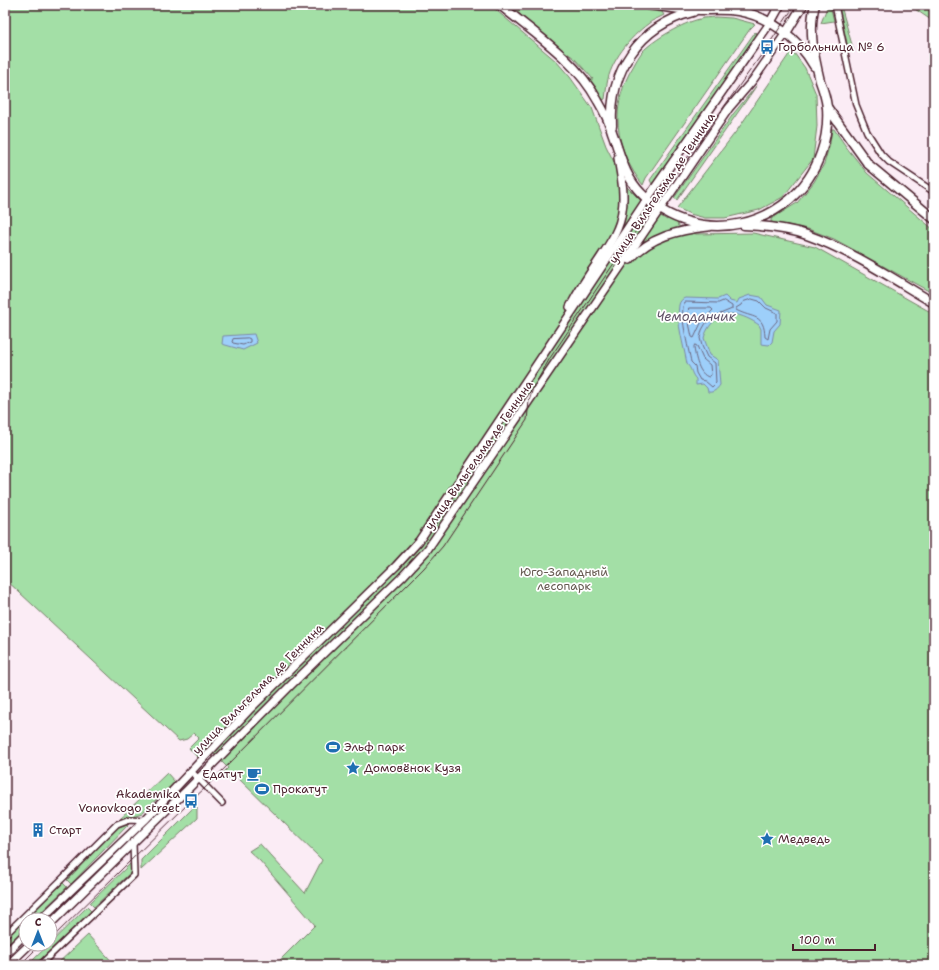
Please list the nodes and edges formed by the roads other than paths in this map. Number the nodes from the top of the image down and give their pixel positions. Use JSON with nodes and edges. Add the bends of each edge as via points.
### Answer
{"nodes":[{"id":1,"x":500,"y":5,"type":"edge"},
{"id":2,"x":653,"y":5,"type":"edge"},
{"id":3,"x":729,"y":5,"type":"edge"},
{"id":4,"x":780,"y":5,"type":"edge"},
{"id":5,"x":803,"y":5,"type":"edge"},
{"id":6,"x":815,"y":5,"type":"edge"},
{"id":7,"x":835,"y":5,"type":"edge"},
{"id":8,"x":713,"y":9,"type":"junction"},
{"id":9,"x":701,"y":10,"type":"junction"},
{"id":10,"x":770,"y":23,"type":"junction"},
{"id":11,"x":786,"y":33,"type":"junction"},
{"id":12,"x":818,"y":74,"type":"junction"},
{"id":13,"x":827,"y":107,"type":"junction"},
{"id":14,"x":613,"y":133,"type":"junction"},
{"id":15,"x":616,"y":146,"type":"junction"},
{"id":16,"x":934,"y":192,"type":"edge"},
{"id":17,"x":647,"y":199,"type":"junction"},
{"id":18,"x":660,"y":208,"type":"junction"},
{"id":19,"x":934,"y":219,"type":"edge"},
{"id":20,"x":735,"y":225,"type":"junction"},
{"id":21,"x":714,"y":226,"type":"junction"},
{"id":22,"x":615,"y":277,"type":"junction"},
{"id":23,"x":934,"y":303,"type":"edge"},
{"id":24,"x":548,"y":347,"type":"junction"},
{"id":25,"x":192,"y":772,"type":"junction"},
{"id":26,"x":198,"y":779,"type":"junction"},
{"id":27,"x":222,"y":802,"type":"dead end"},
{"id":28,"x":144,"y":820,"type":"junction"},
{"id":29,"x":133,"y":843,"type":"junction"},
{"id":30,"x":48,"y":912,"type":"edge"},
{"id":31,"x":58,"y":916,"type":"edge"},
{"id":32,"x":5,"y":934,"type":"edge"},
{"id":33,"x":18,"y":941,"type":"edge"},
{"id":34,"x":22,"y":952,"type":"edge"},
{"id":35,"x":5,"y":954,"type":"edge"},
{"id":36,"x":8,"y":965,"type":"edge"},
{"id":37,"x":40,"y":965,"type":"edge"}],
"edges":[{"from":1,"to":14,"type":"main road","via":[[570,64],[590,88]]},
{"from":2,"to":9,"type":"main road"},
{"from":3,"to":8,"type":"main road"},
{"from":4,"to":10,"type":"main road"},
{"from":5,"to":11,"type":"main road"},
{"from":6,"to":12,"type":"main road","via":[[812,30]]},
{"from":7,"to":16,"type":"street","via":[[855,98],[867,132],[889,162]]},
{"from":8,"to":9,"type":"main road"},
{"from":8,"to":10,"type":"main road","via":[[738,11]]},
{"from":9,"to":14,"type":"main road","via":[[664,23],[636,46],[628,57],[615,86],[612,104]]},
{"from":10,"to":11,"type":"main road"},
{"from":10,"to":17,"type":"main road","name":"улица Вильгельма де Геннина"},
{"from":11,"to":12,"type":"main road","via":[[802,49]]},
{"from":11,"to":18,"type":"main road","name":"улица Вильгельма де Геннина","via":[[753,80],[729,108]]},
{"from":12,"to":13,"type":"main road"},
{"from":13,"to":19,"type":"main road","via":[[868,164]]},
{"from":13,"to":20,"type":"main road","via":[[824,143],[817,164],[805,183],[789,201],[771,214]]},
{"from":14,"to":15,"type":"main road"},
{"from":15,"to":17,"type":"main road","via":[[626,171]]},
{"from":15,"to":24,"type":"main road","via":[[623,186],[619,224]]},
{"from":17,"to":18,"type":"main road"},
{"from":17,"to":24,"type":"main road","name":"улица Вильгельма де Геннина"},
{"from":18,"to":21,"type":"main road","via":[[690,222]]},
{"from":18,"to":22,"type":"main road","name":"улица Вильгельма де Геннина"},
{"from":20,"to":21,"type":"main road"},
{"from":20,"to":23,"type":"main road","via":[[762,226],[807,235],[847,253]]},
{"from":21,"to":22,"type":"main road","via":[[684,230],[660,238],[634,255]]},
{"from":22,"to":26,"type":"main road","name":"улица Вильгельма де Геннина","via":[[427,550]]},
{"from":24,"to":25,"type":"main road","name":"улица Вильгельма де Геннина","via":[[407,555],[249,710]]},
{"from":25,"to":26,"type":"street"},
{"from":25,"to":28,"type":"main road","name":"улица Вильгельма де Геннина"},
{"from":26,"to":27,"type":"street"},
{"from":26,"to":29,"type":"main road","name":"улица Вильгельма де Геннина"},
{"from":28,"to":30,"type":"main road","name":"улица Вильгельма де Геннина"},
{"from":28,"to":32,"type":"street","via":[[130,819],[117,824]]},
{"from":29,"to":31,"type":"main road","name":"улица Вильгельма де Геннина"},
{"from":29,"to":37,"type":"street","via":[[134,875]]},
{"from":33,"to":35,"type":"main road"},
{"from":34,"to":36,"type":"main road"}]}
